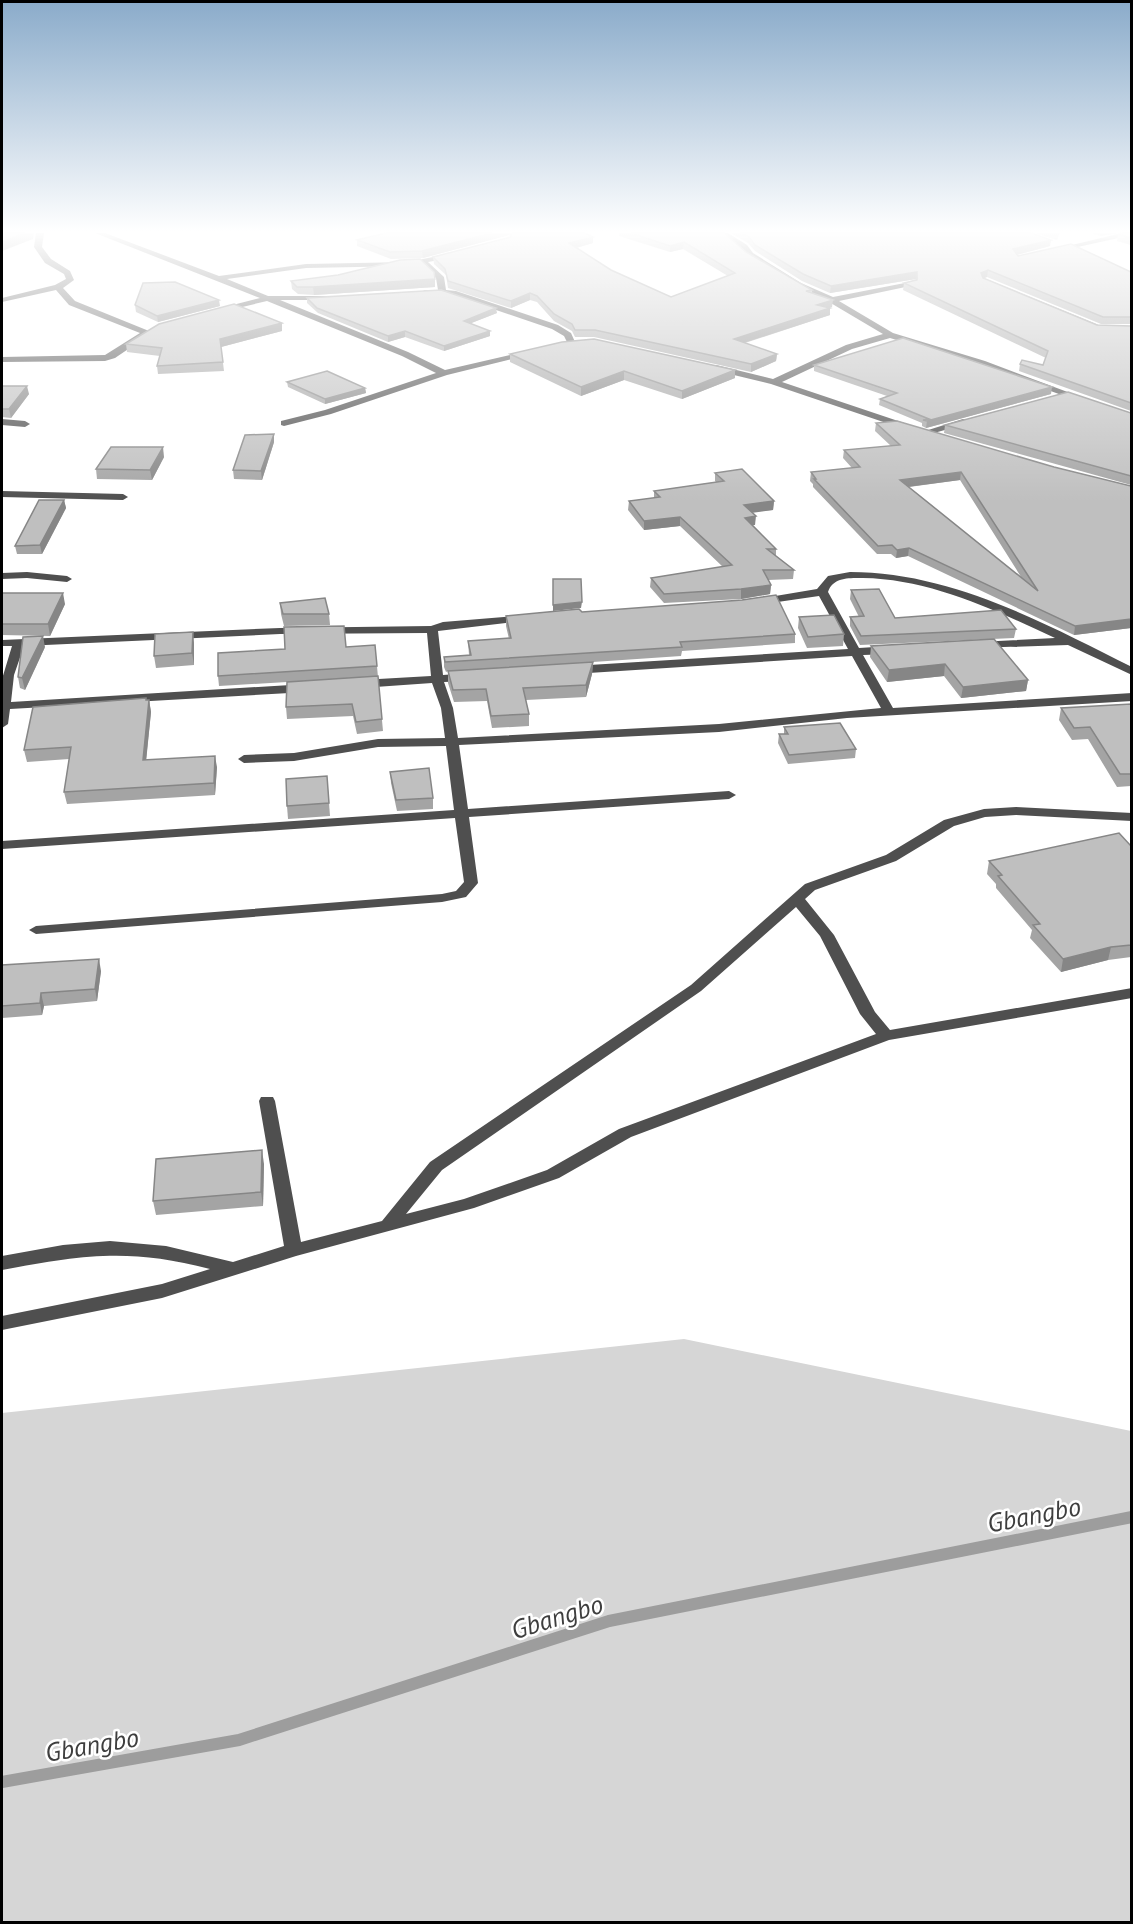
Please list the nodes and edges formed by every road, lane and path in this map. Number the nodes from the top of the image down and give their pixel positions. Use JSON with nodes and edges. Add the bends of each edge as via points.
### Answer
{"nodes":[{"id":1,"x":121,"y":323,"type":"edge"},
{"id":2,"x":326,"y":323,"type":"edge"},
{"id":3,"x":542,"y":323,"type":"edge"},
{"id":4,"x":870,"y":323,"type":"edge"},
{"id":5,"x":1088,"y":323,"type":"edge"},
{"id":6,"x":156,"y":328,"type":"edge"},
{"id":7,"x":1131,"y":329,"type":"edge"},
{"id":8,"x":146,"y":333,"type":"junction"},
{"id":9,"x":890,"y":335,"type":"junction"},
{"id":10,"x":583,"y":341,"type":"edge"},
{"id":11,"x":572,"y":342,"type":"junction"},
{"id":12,"x":561,"y":345,"type":"edge"},
{"id":13,"x":540,"y":350,"type":"edge"},
{"id":14,"x":2,"y":360,"type":"edge"},
{"id":15,"x":710,"y":366,"type":"edge"},
{"id":16,"x":444,"y":373,"type":"junction"},
{"id":17,"x":774,"y":382,"type":"junction"},
{"id":18,"x":1067,"y":394,"type":"junction"},
{"id":19,"x":1047,"y":399,"type":"edge"},
{"id":20,"x":1099,"y":405,"type":"edge"},
{"id":21,"x":973,"y":419,"type":"edge"},
{"id":22,"x":2,"y":422,"type":"edge"},
{"id":23,"x":284,"y":423,"type":"dead end"},
{"id":24,"x":25,"y":424,"type":"dead end"},
{"id":25,"x":927,"y":432,"type":"junction"},
{"id":26,"x":949,"y":438,"type":"edge"},
{"id":27,"x":2,"y":494,"type":"edge"},
{"id":28,"x":123,"y":497,"type":"dead end"},
{"id":29,"x":2,"y":576,"type":"edge"},
{"id":30,"x":67,"y":579,"type":"dead end"},
{"id":31,"x":822,"y":592,"type":"junction"},
{"id":32,"x":741,"y":604,"type":"edge"},
{"id":33,"x":545,"y":616,"type":"edge"},
{"id":34,"x":432,"y":629,"type":"junction"},
{"id":35,"x":1071,"y":641,"type":"junction"},
{"id":36,"x":19,"y":642,"type":"junction"},
{"id":37,"x":2,"y":643,"type":"edge"},
{"id":38,"x":964,"y":646,"type":"edge"},
{"id":39,"x":905,"y":649,"type":"edge"},
{"id":40,"x":857,"y":651,"type":"junction"},
{"id":41,"x":554,"y":671,"type":"edge"},
{"id":42,"x":1131,"y":672,"type":"edge"},
{"id":43,"x":485,"y":676,"type":"edge"},
{"id":44,"x":437,"y":679,"type":"junction"},
{"id":45,"x":345,"y":685,"type":"edge"},
{"id":46,"x":322,"y":687,"type":"edge"},
{"id":47,"x":1131,"y":697,"type":"edge"},
{"id":48,"x":3,"y":706,"type":"edge"},
{"id":49,"x":889,"y":712,"type":"junction"},
{"id":50,"x":2,"y":724,"type":"edge"},
{"id":51,"x":452,"y":742,"type":"junction"},
{"id":52,"x":244,"y":759,"type":"dead end"},
{"id":53,"x":729,"y":795,"type":"dead end"},
{"id":54,"x":461,"y":813,"type":"junction"},
{"id":55,"x":1131,"y":817,"type":"edge"},
{"id":56,"x":2,"y":845,"type":"edge"},
{"id":57,"x":796,"y":898,"type":"junction"},
{"id":58,"x":36,"y":930,"type":"dead end"},
{"id":59,"x":1131,"y":993,"type":"edge"},
{"id":60,"x":886,"y":1036,"type":"junction"},
{"id":61,"x":267,"y":1101,"type":"dead end"},
{"id":62,"x":389,"y":1223,"type":"junction"},
{"id":63,"x":294,"y":1250,"type":"junction"},
{"id":64,"x":2,"y":1263,"type":"edge"},
{"id":65,"x":233,"y":1269,"type":"junction"},
{"id":66,"x":2,"y":1323,"type":"edge"}],
"edges":[{"from":1,"to":8,"type":"street"},
{"from":2,"to":16,"type":"street"},
{"from":3,"to":11,"type":"street","via":[[568,335]]},
{"from":4,"to":9,"type":"street"},
{"from":5,"to":7,"type":"street","via":[[1100,328]]},
{"from":6,"to":8,"type":"street"},
{"from":8,"to":14,"type":"street","via":[[105,358]]},
{"from":9,"to":17,"type":"street","via":[[849,347]]},
{"from":9,"to":18,"type":"street"},
{"from":10,"to":11,"type":"street"},
{"from":11,"to":12,"type":"street"},
{"from":13,"to":16,"type":"street"},
{"from":15,"to":17,"type":"street"},
{"from":16,"to":23,"type":"street"},
{"from":17,"to":25,"type":"street"},
{"from":18,"to":19,"type":"street"},
{"from":18,"to":20,"type":"street"},
{"from":21,"to":25,"type":"street"},
{"from":22,"to":24,"type":"street"},
{"from":25,"to":26,"type":"street"},
{"from":27,"to":28,"type":"street"},
{"from":29,"to":30,"type":"street"},
{"from":31,"to":32,"type":"street"},
{"from":31,"to":35,"type":"street","via":[[824,584],[833,577],[889,575],[932,585]]},
{"from":31,"to":40,"type":"street"},
{"from":33,"to":34,"type":"street"},
{"from":34,"to":36,"type":"street"},
{"from":34,"to":44,"type":"street"},
{"from":35,"to":38,"type":"street"},
{"from":35,"to":42,"type":"street"},
{"from":36,"to":37,"type":"street"},
{"from":36,"to":48,"type":"street"},
{"from":39,"to":40,"type":"street"},
{"from":40,"to":41,"type":"street"},
{"from":40,"to":49,"type":"street"},
{"from":43,"to":44,"type":"street"},
{"from":44,"to":45,"type":"street"},
{"from":44,"to":51,"type":"street","via":[[447,708]]},
{"from":46,"to":48,"type":"street"},
{"from":47,"to":49,"type":"street"},
{"from":48,"to":50,"type":"street"},
{"from":49,"to":51,"type":"street","via":[[719,728]]},
{"from":51,"to":52,"type":"street","via":[[378,743],[294,757]]},
{"from":51,"to":54,"type":"street"},
{"from":53,"to":54,"type":"street"},
{"from":54,"to":56,"type":"street"},
{"from":54,"to":58,"type":"street","via":[[471,884],[461,894]]},
{"from":55,"to":57,"type":"street","via":[[984,813],[949,824],[891,858],[825,879]]},
{"from":57,"to":60,"type":"street","via":[[827,935],[868,1014]]},
{"from":57,"to":62,"type":"street","via":[[696,988],[436,1166]]},
{"from":59,"to":60,"type":"street"},
{"from":60,"to":62,"type":"street","via":[[625,1133],[552,1174],[468,1204]]},
{"from":61,"to":63,"type":"street"},
{"from":62,"to":63,"type":"street"},
{"from":63,"to":65,"type":"street"},
{"from":64,"to":65,"type":"street","via":[[124,1248],[191,1257]]},
{"from":65,"to":66,"type":"street","via":[[162,1291]]}]}
